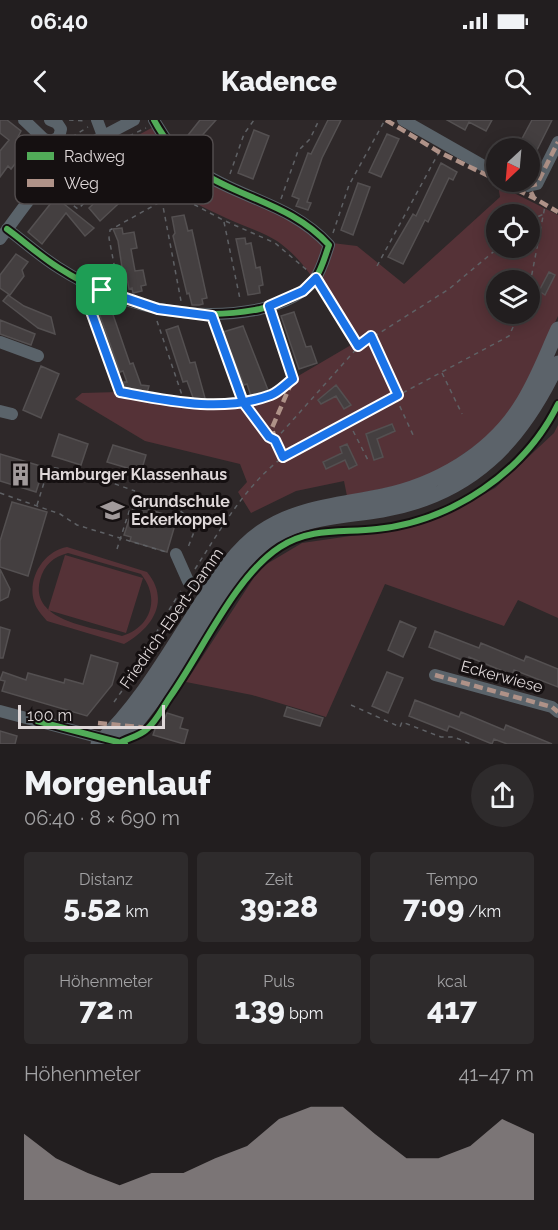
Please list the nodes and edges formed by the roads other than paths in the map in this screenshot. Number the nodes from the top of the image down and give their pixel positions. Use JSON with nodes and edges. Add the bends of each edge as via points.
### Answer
{"nodes":[{"id":1,"x":24,"y":120,"type":"edge"},
{"id":2,"x":50,"y":120,"type":"edge"},
{"id":3,"x":134,"y":120,"type":"edge"},
{"id":4,"x":403,"y":120,"type":"edge"},
{"id":5,"x":97,"y":121,"type":"edge"},
{"id":6,"x":155,"y":121,"type":"edge"},
{"id":7,"x":40,"y":135,"type":"edge"},
{"id":8,"x":59,"y":135,"type":"edge"},
{"id":9,"x":103,"y":135,"type":"edge"},
{"id":10,"x":105,"y":135,"type":"edge"},
{"id":11,"x":163,"y":135,"type":"edge"},
{"id":12,"x":558,"y":142,"type":"edge"},
{"id":13,"x":486,"y":167,"type":"edge"},
{"id":14,"x":540,"y":178,"type":"edge"},
{"id":15,"x":213,"y":179,"type":"edge"},
{"id":16,"x":28,"y":204,"type":"edge"},
{"id":17,"x":4,"y":234,"type":"edge"},
{"id":18,"x":558,"y":329,"type":"edge"},
{"id":19,"x":0,"y":342,"type":"edge"},
{"id":20,"x":38,"y":356,"type":"dead end"},
{"id":21,"x":558,"y":363,"type":"edge"},
{"id":22,"x":179,"y":560,"type":"road end"},
{"id":23,"x":208,"y":593,"type":"junction"},
{"id":24,"x":435,"y":675,"type":"dead end"},
{"id":25,"x":0,"y":711,"type":"edge"},
{"id":26,"x":558,"y":712,"type":"edge"},
{"id":27,"x":107,"y":742,"type":"edge"}],
"edges":[{"from":1,"to":7,"type":"street"},
{"from":2,"to":8,"type":"street","via":[[61,129]]},
{"from":3,"to":10,"type":"street"},
{"from":4,"to":13,"type":"street"},
{"from":5,"to":9,"type":"street"},
{"from":6,"to":11,"type":"street"},
{"from":12,"to":14,"type":"street"},
{"from":15,"to":17,"type":"street","via":[[306,224],[329,245],[316,278],[303,291],[269,306],[212,316],[158,309],[86,283]]},
{"from":16,"to":17,"type":"street"},
{"from":18,"to":23,"type":"main road","name":"Friedrich-Ebert-Damm","via":[[520,408],[469,460],[417,487],[321,506],[287,517],[238,552]]},
{"from":19,"to":20,"type":"street"},
{"from":21,"to":27,"type":"main road","name":"Friedrich-Ebert-Damm","via":[[544,393],[507,446],[481,468],[420,501],[324,517],[292,527],[253,554],[157,698]]},
{"from":22,"to":23,"type":"street","via":[[188,580]]},
{"from":23,"to":27,"type":"main road","name":"Friedrich-Ebert-Damm"},
{"from":24,"to":26,"type":"street","name":"Eckerwiese","via":[[552,707]]},
{"from":25,"to":27,"type":"street"}]}
